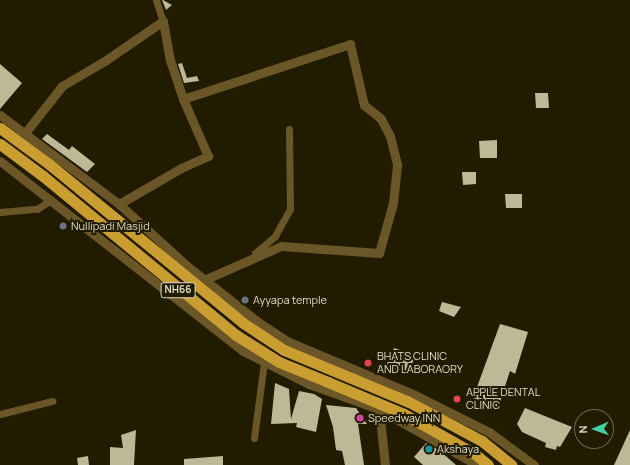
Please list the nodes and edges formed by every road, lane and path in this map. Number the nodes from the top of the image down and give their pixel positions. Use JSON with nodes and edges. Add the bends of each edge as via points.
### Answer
{"nodes":[{"id":1,"x":156,"y":0,"type":"edge"},
{"id":2,"x":163,"y":21,"type":"junction"},
{"id":3,"x":183,"y":100,"type":"junction"},
{"id":4,"x":0,"y":115,"type":"edge"},
{"id":5,"x":0,"y":128,"type":"edge"},
{"id":6,"x":289,"y":129,"type":"dead end"},
{"id":7,"x":25,"y":133,"type":"junction"},
{"id":8,"x":0,"y":144,"type":"edge"},
{"id":9,"x":0,"y":161,"type":"edge"},
{"id":10,"x":51,"y":200,"type":"junction"},
{"id":11,"x":119,"y":204,"type":"junction"},
{"id":12,"x":0,"y":212,"type":"edge"},
{"id":13,"x":256,"y":257,"type":"junction"},
{"id":14,"x":204,"y":280,"type":"junction"},
{"id":15,"x":264,"y":362,"type":"junction"},
{"id":16,"x":52,"y":401,"type":"dead end"},
{"id":17,"x":379,"y":409,"type":"junction"},
{"id":18,"x":0,"y":414,"type":"edge"},
{"id":19,"x":254,"y":438,"type":"dead end"},
{"id":20,"x":384,"y":465,"type":"edge"},
{"id":21,"x":476,"y":465,"type":"edge"},
{"id":22,"x":488,"y":465,"type":"edge"},
{"id":23,"x":512,"y":465,"type":"edge"},
{"id":24,"x":534,"y":465,"type":"edge"}],
"edges":[{"from":1,"to":2,"type":"street"},
{"from":2,"to":3,"type":"street","via":[[170,60]]},
{"from":2,"to":7,"type":"street","via":[[62,86]]},
{"from":3,"to":11,"type":"street","via":[[208,156],[181,168]]},
{"from":3,"to":13,"type":"street","via":[[350,44],[364,105],[381,120],[390,136],[397,165],[393,203],[379,254],[281,246]]},
{"from":4,"to":7,"type":"street"},
{"from":5,"to":23,"type":"highway","number":"NH66","bridge":true,"via":[[49,164],[243,323],[284,350],[409,402],[482,441]]},
{"from":6,"to":13,"type":"street","via":[[290,209],[275,236],[255,253]]},
{"from":7,"to":11,"type":"street"},
{"from":8,"to":22,"type":"highway","number":"NH66","bridge":true,"via":[[43,176],[236,336],[278,362],[404,414],[475,454]]},
{"from":9,"to":10,"type":"street"},
{"from":10,"to":12,"type":"street","via":[[37,209]]},
{"from":10,"to":15,"type":"street","via":[[243,351]]},
{"from":11,"to":14,"type":"street"},
{"from":13,"to":14,"type":"street"},
{"from":14,"to":24,"type":"street","via":[[237,307],[289,342],[434,404],[489,432]]},
{"from":15,"to":17,"type":"street","via":[[309,384]]},
{"from":15,"to":19,"type":"street"},
{"from":16,"to":18,"type":"street"},
{"from":17,"to":20,"type":"street"},
{"from":17,"to":21,"type":"street"}]}
